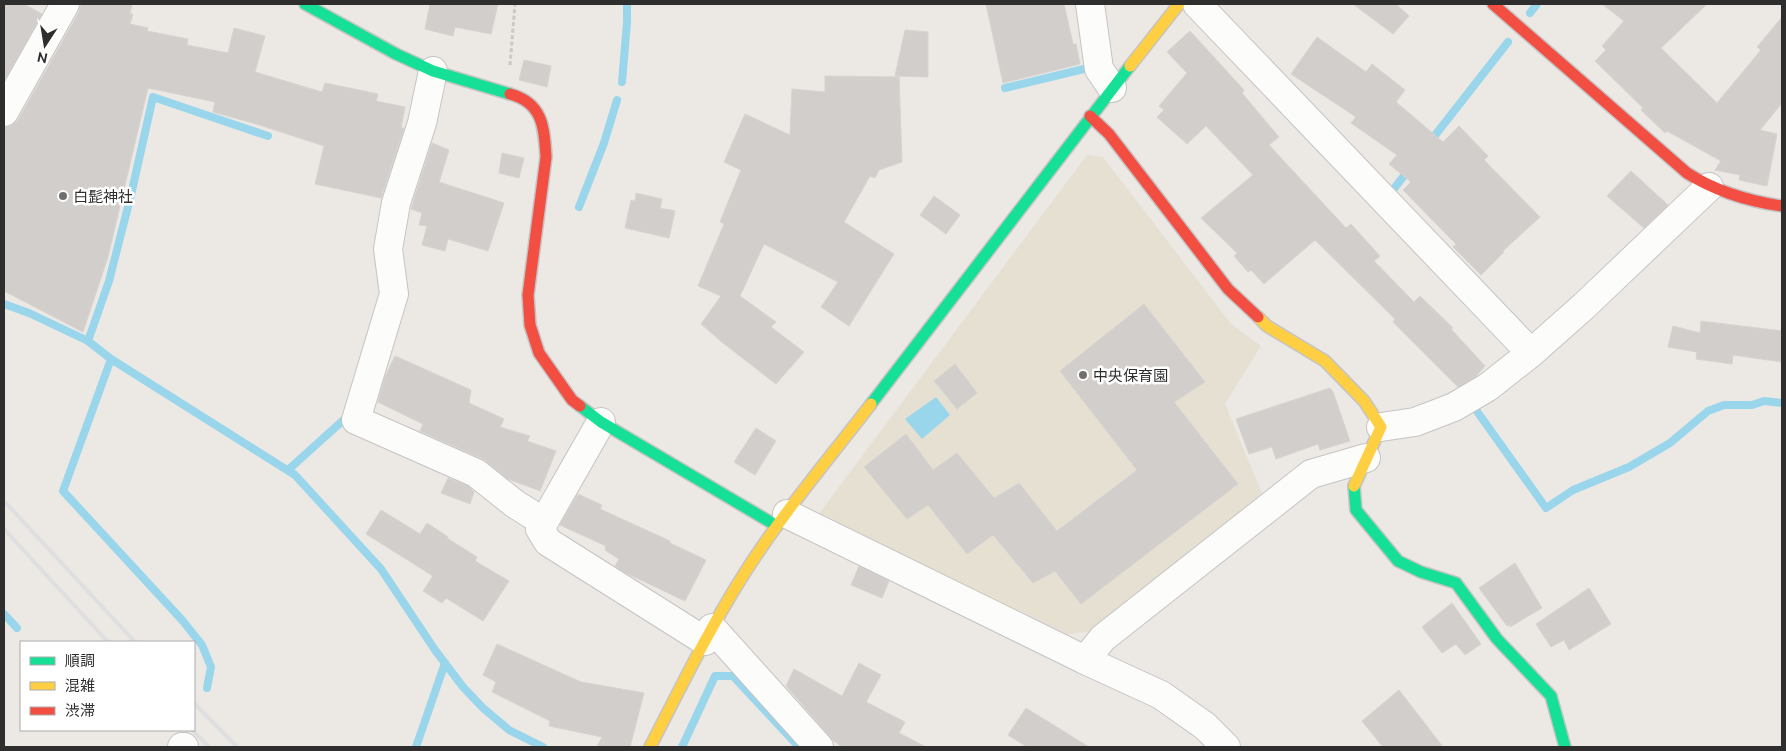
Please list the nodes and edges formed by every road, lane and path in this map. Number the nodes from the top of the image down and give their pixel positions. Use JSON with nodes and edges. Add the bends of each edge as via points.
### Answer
{"nodes":[{"id":1,"x":65,"y":4,"type":"edge"},
{"id":2,"x":305,"y":4,"type":"edge"},
{"id":3,"x":515,"y":4,"type":"edge"},
{"id":4,"x":1090,"y":4,"type":"edge"},
{"id":5,"x":1179,"y":4,"type":"edge"},
{"id":6,"x":1197,"y":4,"type":"edge"},
{"id":7,"x":1493,"y":4,"type":"edge"},
{"id":8,"x":433,"y":71,"type":"junction"},
{"id":9,"x":1112,"y":88,"type":"junction"},
{"id":10,"x":507,"y":93,"type":"junction"},
{"id":11,"x":4,"y":112,"type":"edge"},
{"id":12,"x":1090,"y":116,"type":"junction"},
{"id":13,"x":1708,"y":187,"type":"junction"},
{"id":14,"x":1782,"y":206,"type":"edge"},
{"id":15,"x":1531,"y":353,"type":"junction"},
{"id":16,"x":601,"y":422,"type":"junction"},
{"id":17,"x":1381,"y":427,"type":"junction"},
{"id":18,"x":1366,"y":458,"type":"junction"},
{"id":19,"x":782,"y":520,"type":"junction"},
{"id":20,"x":544,"y":522,"type":"junction"},
{"id":21,"x":708,"y":634,"type":"junction"},
{"id":22,"x":1085,"y":660,"type":"junction"},
{"id":23,"x":650,"y":747,"type":"edge"},
{"id":24,"x":819,"y":747,"type":"edge"},
{"id":25,"x":1226,"y":747,"type":"edge"},
{"id":26,"x":1565,"y":747,"type":"edge"}],
"edges":[{"from":1,"to":11,"type":"street"},
{"from":2,"to":8,"type":"street"},
{"from":3,"to":10,"type":"path"},
{"from":4,"to":9,"type":"street","via":[[1099,69]]},
{"from":5,"to":9,"type":"street"},
{"from":6,"to":15,"type":"street"},
{"from":7,"to":13,"type":"street"},
{"from":8,"to":10,"type":"street"},
{"from":8,"to":20,"type":"street","via":[[422,123],[396,203],[388,249],[394,294],[356,420],[476,473]]},
{"from":9,"to":12,"type":"street"},
{"from":10,"to":16,"type":"street","via":[[521,97],[533,106],[545,134],[546,157],[528,295],[530,325],[538,353],[572,400]]},
{"from":12,"to":17,"type":"street","via":[[1109,134],[1228,289],[1267,326],[1324,361],[1364,402]]},
{"from":12,"to":19,"type":"street"},
{"from":13,"to":14,"type":"street","via":[[1749,202]]},
{"from":13,"to":15,"type":"street"},
{"from":15,"to":17,"type":"street","via":[[1488,387],[1454,407],[1415,422]]},
{"from":16,"to":19,"type":"street"},
{"from":16,"to":20,"type":"street"},
{"from":17,"to":18,"type":"street"},
{"from":18,"to":22,"type":"street","via":[[1311,474],[1104,638]]},
{"from":18,"to":26,"type":"street","via":[[1354,487],[1356,510],[1398,560],[1421,572],[1456,583],[1497,639],[1551,696]]},
{"from":19,"to":21,"type":"street"},
{"from":19,"to":22,"type":"street"},
{"from":20,"to":21,"type":"street","via":[[540,529],[548,542]]},
{"from":21,"to":23,"type":"street"},
{"from":21,"to":24,"type":"street"},
{"from":22,"to":25,"type":"street","via":[[1161,695],[1205,726]]}]}
